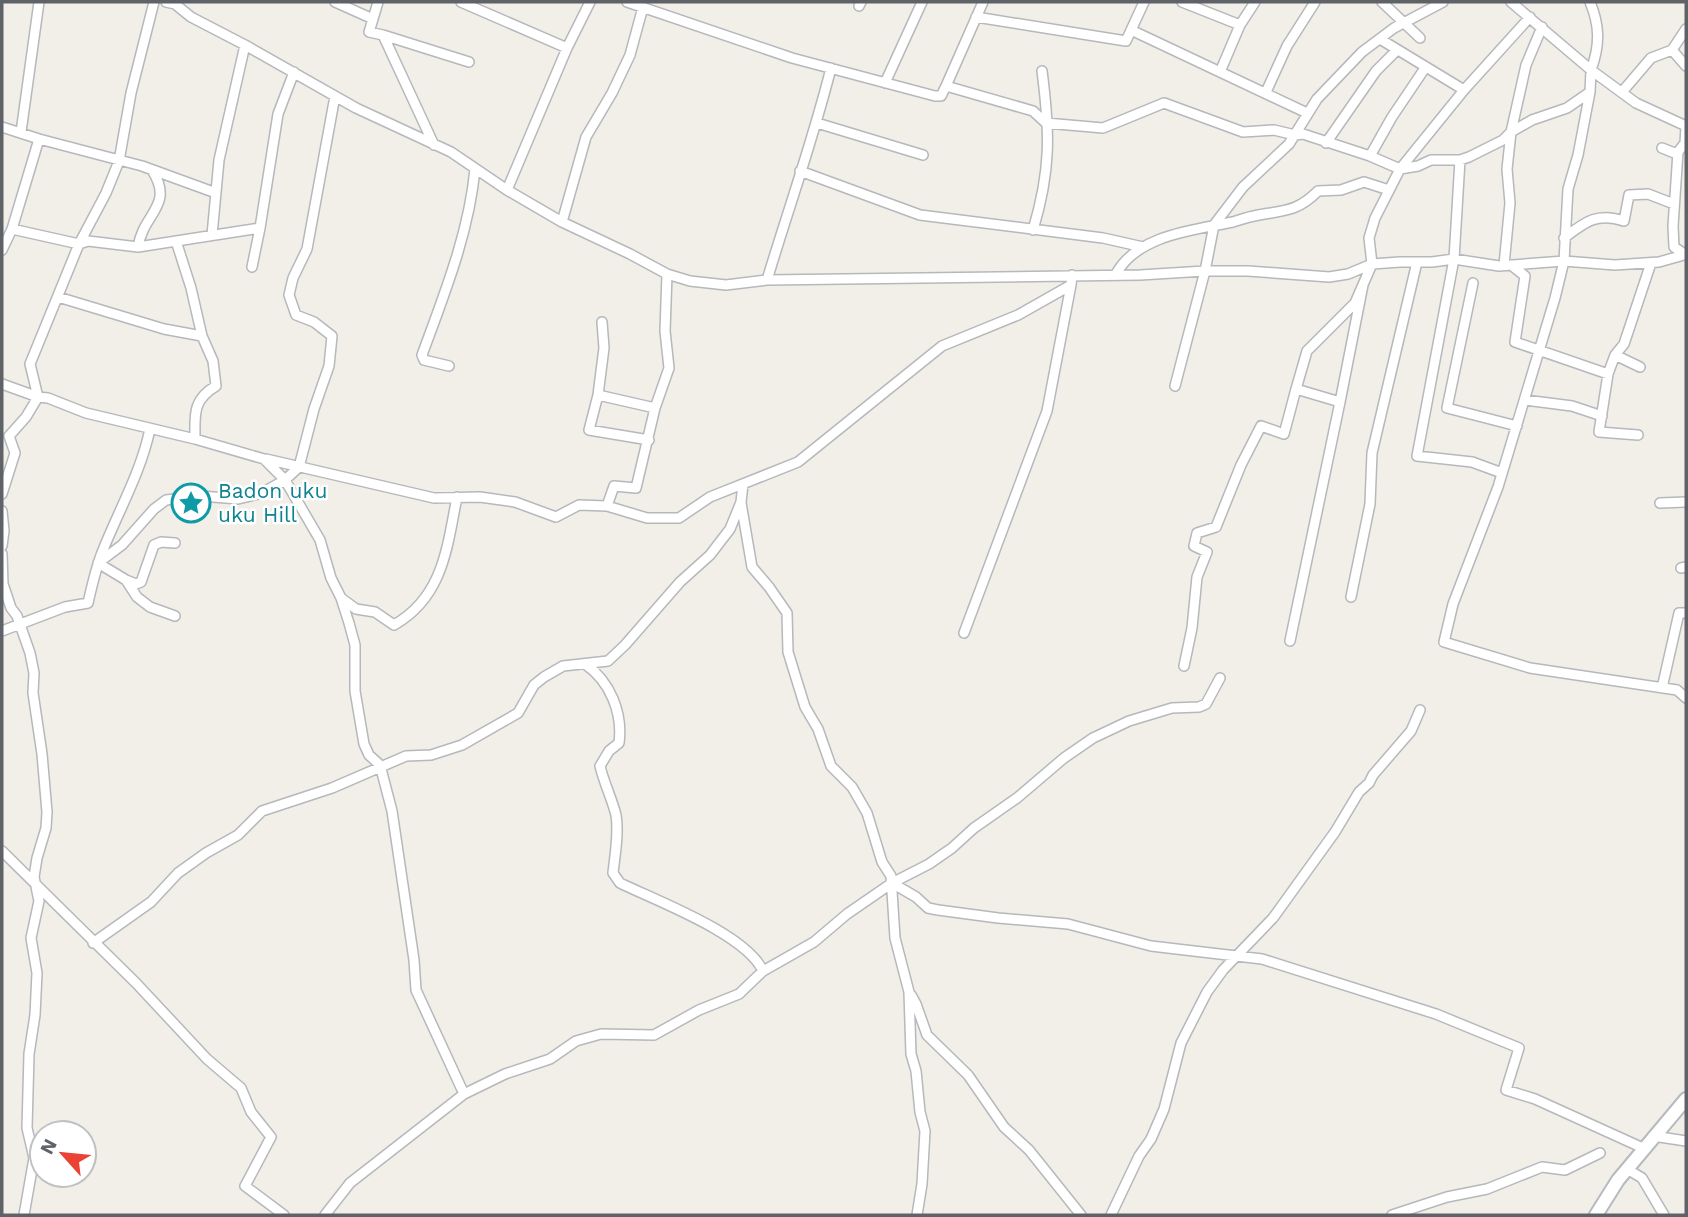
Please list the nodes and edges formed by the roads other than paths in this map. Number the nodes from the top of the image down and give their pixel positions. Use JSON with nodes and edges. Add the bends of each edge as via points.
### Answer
{"nodes":[{"id":1,"x":39,"y":2,"type":"edge"},
{"id":2,"x":154,"y":2,"type":"edge"},
{"id":3,"x":166,"y":2,"type":"edge"},
{"id":4,"x":190,"y":2,"type":"edge"},
{"id":5,"x":335,"y":2,"type":"edge"},
{"id":6,"x":378,"y":2,"type":"edge"},
{"id":7,"x":461,"y":2,"type":"edge"},
{"id":8,"x":590,"y":2,"type":"edge"},
{"id":9,"x":627,"y":2,"type":"edge"},
{"id":10,"x":922,"y":2,"type":"edge"},
{"id":11,"x":983,"y":2,"type":"edge"},
{"id":12,"x":1144,"y":2,"type":"edge"},
{"id":13,"x":1182,"y":2,"type":"edge"},
{"id":14,"x":1255,"y":2,"type":"edge"},
{"id":15,"x":1315,"y":2,"type":"edge"},
{"id":16,"x":1382,"y":2,"type":"edge"},
{"id":17,"x":1443,"y":2,"type":"edge"},
{"id":18,"x":1511,"y":2,"type":"edge"},
{"id":19,"x":1590,"y":2,"type":"edge"},
{"id":20,"x":643,"y":7,"type":"junction"},
{"id":21,"x":183,"y":10,"type":"junction"},
{"id":22,"x":976,"y":17,"type":"junction"},
{"id":23,"x":1530,"y":18,"type":"junction"},
{"id":24,"x":373,"y":19,"type":"junction"},
{"id":25,"x":1404,"y":23,"type":"junction"},
{"id":26,"x":1240,"y":25,"type":"junction"},
{"id":27,"x":1542,"y":27,"type":"junction"},
{"id":28,"x":1686,"y":29,"type":"edge"},
{"id":29,"x":1131,"y":30,"type":"junction"},
{"id":30,"x":383,"y":35,"type":"junction"},
{"id":31,"x":1420,"y":38,"type":"dead end"},
{"id":32,"x":1380,"y":39,"type":"junction"},
{"id":33,"x":245,"y":45,"type":"junction"},
{"id":34,"x":567,"y":48,"type":"junction"},
{"id":35,"x":1672,"y":50,"type":"junction"},
{"id":36,"x":1396,"y":51,"type":"junction"},
{"id":37,"x":469,"y":62,"type":"dead end"},
{"id":38,"x":1686,"y":66,"type":"edge"},
{"id":39,"x":831,"y":68,"type":"junction"},
{"id":40,"x":1425,"y":68,"type":"junction"},
{"id":41,"x":1591,"y":70,"type":"junction"},
{"id":42,"x":1042,"y":71,"type":"dead end"},
{"id":43,"x":294,"y":72,"type":"junction"},
{"id":44,"x":1220,"y":72,"type":"junction"},
{"id":45,"x":885,"y":83,"type":"junction"},
{"id":46,"x":946,"y":86,"type":"junction"},
{"id":47,"x":1464,"y":90,"type":"junction"},
{"id":48,"x":1266,"y":92,"type":"junction"},
{"id":49,"x":1590,"y":92,"type":"junction"},
{"id":50,"x":1622,"y":92,"type":"junction"},
{"id":51,"x":335,"y":96,"type":"junction"},
{"id":52,"x":1307,"y":113,"type":"junction"},
{"id":53,"x":817,"y":123,"type":"junction"},
{"id":54,"x":1047,"y":123,"type":"junction"},
{"id":55,"x":1686,"y":124,"type":"edge"},
{"id":56,"x":2,"y":127,"type":"edge"},
{"id":57,"x":21,"y":132,"type":"junction"},
{"id":58,"x":1511,"y":132,"type":"junction"},
{"id":59,"x":1295,"y":135,"type":"junction"},
{"id":60,"x":39,"y":139,"type":"junction"},
{"id":61,"x":1326,"y":143,"type":"junction"},
{"id":62,"x":1686,"y":144,"type":"edge"},
{"id":63,"x":434,"y":145,"type":"junction"},
{"id":64,"x":1662,"y":148,"type":"dead end"},
{"id":65,"x":1678,"y":154,"type":"junction"},
{"id":66,"x":923,"y":155,"type":"dead end"},
{"id":67,"x":1370,"y":156,"type":"junction"},
{"id":68,"x":1460,"y":160,"type":"junction"},
{"id":69,"x":118,"y":161,"type":"junction"},
{"id":70,"x":475,"y":169,"type":"junction"},
{"id":71,"x":1400,"y":169,"type":"junction"},
{"id":72,"x":152,"y":170,"type":"junction"},
{"id":73,"x":800,"y":171,"type":"junction"},
{"id":74,"x":507,"y":190,"type":"junction"},
{"id":75,"x":1389,"y":190,"type":"junction"},
{"id":76,"x":216,"y":193,"type":"junction"},
{"id":77,"x":1674,"y":204,"type":"junction"},
{"id":78,"x":562,"y":222,"type":"junction"},
{"id":79,"x":1214,"y":225,"type":"junction"},
{"id":80,"x":260,"y":228,"type":"junction"},
{"id":81,"x":12,"y":229,"type":"junction"},
{"id":82,"x":1033,"y":230,"type":"junction"},
{"id":83,"x":212,"y":235,"type":"junction"},
{"id":84,"x":1564,"y":238,"type":"junction"},
{"id":85,"x":176,"y":241,"type":"junction"},
{"id":86,"x":79,"y":244,"type":"junction"},
{"id":87,"x":138,"y":247,"type":"junction"},
{"id":88,"x":1143,"y":247,"type":"junction"},
{"id":89,"x":2,"y":250,"type":"edge"},
{"id":90,"x":1685,"y":255,"type":"edge"},
{"id":91,"x":1454,"y":259,"type":"junction"},
{"id":92,"x":1564,"y":261,"type":"junction"},
{"id":93,"x":1417,"y":262,"type":"junction"},
{"id":94,"x":1651,"y":263,"type":"junction"},
{"id":95,"x":1372,"y":264,"type":"junction"},
{"id":96,"x":1508,"y":265,"type":"junction"},
{"id":97,"x":252,"y":267,"type":"dead end"},
{"id":98,"x":1205,"y":271,"type":"junction"},
{"id":99,"x":667,"y":274,"type":"junction"},
{"id":100,"x":1116,"y":274,"type":"junction"},
{"id":101,"x":766,"y":280,"type":"junction"},
{"id":102,"x":1072,"y":280,"type":"junction"},
{"id":103,"x":1473,"y":283,"type":"dead end"},
{"id":104,"x":1363,"y":285,"type":"junction"},
{"id":105,"x":58,"y":297,"type":"junction"},
{"id":106,"x":602,"y":322,"type":"dead end"},
{"id":107,"x":202,"y":336,"type":"junction"},
{"id":108,"x":1539,"y":350,"type":"junction"},
{"id":109,"x":1615,"y":355,"type":"junction"},
{"id":110,"x":449,"y":366,"type":"dead end"},
{"id":111,"x":1640,"y":367,"type":"dead end"},
{"id":112,"x":1608,"y":374,"type":"junction"},
{"id":113,"x":2,"y":384,"type":"edge"},
{"id":114,"x":1175,"y":386,"type":"dead end"},
{"id":115,"x":1296,"y":388,"type":"junction"},
{"id":116,"x":598,"y":395,"type":"junction"},
{"id":117,"x":38,"y":397,"type":"junction"},
{"id":118,"x":1525,"y":400,"type":"junction"},
{"id":119,"x":1340,"y":402,"type":"junction"},
{"id":120,"x":655,"y":408,"type":"junction"},
{"id":121,"x":1602,"y":416,"type":"junction"},
{"id":122,"x":1517,"y":426,"type":"junction"},
{"id":123,"x":150,"y":429,"type":"junction"},
{"id":124,"x":1638,"y":435,"type":"dead end"},
{"id":125,"x":195,"y":439,"type":"junction"},
{"id":126,"x":649,"y":440,"type":"junction"},
{"id":127,"x":264,"y":459,"type":"junction"},
{"id":128,"x":299,"y":467,"type":"junction"},
{"id":129,"x":1502,"y":473,"type":"junction"},
{"id":130,"x":285,"y":480,"type":"junction"},
{"id":131,"x":743,"y":484,"type":"junction"},
{"id":132,"x":2,"y":494,"type":"edge"},
{"id":133,"x":457,"y":497,"type":"junction"},
{"id":134,"x":741,"y":502,"type":"junction"},
{"id":135,"x":1686,"y":502,"type":"edge"},
{"id":136,"x":1660,"y":503,"type":"dead end"},
{"id":137,"x":607,"y":506,"type":"junction"},
{"id":138,"x":2,"y":511,"type":"edge"},
{"id":139,"x":175,"y":542,"type":"dead end"},
{"id":140,"x":2,"y":546,"type":"edge"},
{"id":141,"x":2,"y":554,"type":"edge"},
{"id":142,"x":98,"y":563,"type":"junction"},
{"id":143,"x":127,"y":580,"type":"junction"},
{"id":144,"x":1351,"y":597,"type":"dead end"},
{"id":145,"x":341,"y":598,"type":"junction"},
{"id":146,"x":1686,"y":613,"type":"edge"},
{"id":147,"x":175,"y":616,"type":"dead end"},
{"id":148,"x":20,"y":625,"type":"junction"},
{"id":149,"x":2,"y":631,"type":"edge"},
{"id":150,"x":964,"y":633,"type":"dead end"},
{"id":151,"x":1290,"y":641,"type":"dead end"},
{"id":152,"x":585,"y":664,"type":"junction"},
{"id":153,"x":1184,"y":666,"type":"dead end"},
{"id":154,"x":1220,"y":678,"type":"dead end"},
{"id":155,"x":1662,"y":688,"type":"junction"},
{"id":156,"x":1686,"y":698,"type":"edge"},
{"id":157,"x":1420,"y":710,"type":"dead end"},
{"id":158,"x":380,"y":765,"type":"junction"},
{"id":159,"x":2,"y":851,"type":"edge"},
{"id":160,"x":892,"y":883,"type":"junction"},
{"id":161,"x":37,"y":887,"type":"junction"},
{"id":162,"x":93,"y":943,"type":"junction"},
{"id":163,"x":1236,"y":956,"type":"junction"},
{"id":164,"x":763,"y":971,"type":"junction"},
{"id":165,"x":909,"y":992,"type":"junction"},
{"id":166,"x":464,"y":1094,"type":"junction"},
{"id":167,"x":1686,"y":1099,"type":"edge"},
{"id":168,"x":1653,"y":1136,"type":"junction"},
{"id":169,"x":1686,"y":1141,"type":"edge"},
{"id":170,"x":1643,"y":1148,"type":"junction"},
{"id":171,"x":1600,"y":1153,"type":"dead end"},
{"id":172,"x":1627,"y":1169,"type":"junction"},
{"id":173,"x":24,"y":1215,"type":"edge"},
{"id":174,"x":284,"y":1215,"type":"edge"},
{"id":175,"x":325,"y":1215,"type":"edge"},
{"id":176,"x":917,"y":1215,"type":"edge"},
{"id":177,"x":1081,"y":1215,"type":"edge"},
{"id":178,"x":1111,"y":1215,"type":"edge"},
{"id":179,"x":1392,"y":1215,"type":"edge"},
{"id":180,"x":1596,"y":1215,"type":"edge"},
{"id":181,"x":1664,"y":1215,"type":"edge"}],
"edges":[{"from":1,"to":57,"type":"street"},
{"from":2,"to":69,"type":"street"},
{"from":3,"to":21,"type":"street"},
{"from":4,"to":21,"type":"street"},
{"from":5,"to":24,"type":"street"},
{"from":6,"to":24,"type":"street"},
{"from":7,"to":34,"type":"street"},
{"from":8,"to":34,"type":"street"},
{"from":9,"to":20,"type":"street"},
{"from":10,"to":45,"type":"street"},
{"from":11,"to":22,"type":"street"},
{"from":12,"to":29,"type":"street"},
{"from":13,"to":26,"type":"street"},
{"from":14,"to":26,"type":"street"},
{"from":15,"to":48,"type":"street","via":[[1287,46]]},
{"from":16,"to":25,"type":"street"},
{"from":17,"to":25,"type":"street"},
{"from":18,"to":23,"type":"street"},
{"from":19,"to":41,"type":"street","via":[[1597,17],[1598,51]]},
{"from":20,"to":39,"type":"street"},
{"from":20,"to":78,"type":"street","via":[[629,55],[586,137]]},
{"from":21,"to":33,"type":"street"},
{"from":22,"to":29,"type":"street","via":[[1126,41]]},
{"from":22,"to":46,"type":"street"},
{"from":23,"to":27,"type":"street"},
{"from":23,"to":47,"type":"street"},
{"from":24,"to":30,"type":"street","via":[[369,32]]},
{"from":25,"to":31,"type":"street"},
{"from":25,"to":32,"type":"street"},
{"from":26,"to":44,"type":"street"},
{"from":27,"to":41,"type":"street"},
{"from":27,"to":58,"type":"street","via":[[1526,65]]},
{"from":28,"to":35,"type":"street"},
{"from":29,"to":44,"type":"street"},
{"from":30,"to":37,"type":"street"},
{"from":30,"to":63,"type":"street"},
{"from":32,"to":36,"type":"street"},
{"from":32,"to":52,"type":"street","via":[[1362,52]]},
{"from":33,"to":43,"type":"street"},
{"from":33,"to":76,"type":"street"},
{"from":34,"to":74,"type":"street"},
{"from":35,"to":38,"type":"street"},
{"from":35,"to":50,"type":"street","via":[[1651,58]]},
{"from":36,"to":40,"type":"street"},
{"from":36,"to":61,"type":"street","via":[[1376,71]]},
{"from":39,"to":45,"type":"street"},
{"from":39,"to":53,"type":"street"},
{"from":40,"to":47,"type":"street"},
{"from":40,"to":67,"type":"street"},
{"from":41,"to":49,"type":"street"},
{"from":41,"to":50,"type":"street"},
{"from":42,"to":54,"type":"street"},
{"from":43,"to":51,"type":"street"},
{"from":43,"to":80,"type":"street","via":[[278,114]]},
{"from":44,"to":48,"type":"street"},
{"from":45,"to":46,"type":"street","via":[[935,96],[941,96]]},
{"from":46,"to":54,"type":"street","via":[[1033,111]]},
{"from":47,"to":71,"type":"street"},
{"from":48,"to":52,"type":"street"},
{"from":49,"to":58,"type":"street","via":[[1567,108]]},
{"from":49,"to":84,"type":"street","via":[[1569,189]]},
{"from":50,"to":55,"type":"street","via":[[1636,103]]},
{"from":51,"to":63,"type":"street"},
{"from":51,"to":128,"type":"street","via":[[307,249],[289,295],[296,315],[332,336],[329,366]]},
{"from":52,"to":59,"type":"street"},
{"from":53,"to":66,"type":"street"},
{"from":53,"to":73,"type":"street"},
{"from":54,"to":59,"type":"street","via":[[1103,128],[1164,103],[1243,132],[1274,130]]},
{"from":54,"to":82,"type":"street","via":[[1044,194]]},
{"from":55,"to":62,"type":"street"},
{"from":56,"to":57,"type":"street"},
{"from":57,"to":60,"type":"street"},
{"from":58,"to":68,"type":"street"},
{"from":58,"to":96,"type":"street"},
{"from":59,"to":61,"type":"street"},
{"from":59,"to":79,"type":"street","via":[[1243,187]]},
{"from":60,"to":69,"type":"street"},
{"from":60,"to":81,"type":"street"},
{"from":61,"to":67,"type":"street"},
{"from":62,"to":65,"type":"street"},
{"from":63,"to":70,"type":"street"},
{"from":64,"to":65,"type":"street"},
{"from":65,"to":77,"type":"street"},
{"from":67,"to":71,"type":"street"},
{"from":68,"to":71,"type":"street","via":[[1431,160]]},
{"from":68,"to":91,"type":"street"},
{"from":69,"to":72,"type":"street"},
{"from":69,"to":86,"type":"street"},
{"from":70,"to":74,"type":"street"},
{"from":70,"to":110,"type":"street","via":[[472,200],[453,267],[422,355],[424,360]]},
{"from":71,"to":75,"type":"street"},
{"from":72,"to":76,"type":"street"},
{"from":72,"to":87,"type":"street","via":[[160,182],[160,204],[145,223]]},
{"from":73,"to":82,"type":"street","via":[[920,215]]},
{"from":73,"to":101,"type":"street"},
{"from":74,"to":78,"type":"street"},
{"from":75,"to":79,"type":"street","via":[[1364,182],[1318,191],[1287,212]]},
{"from":75,"to":95,"type":"street","via":[[1369,238]]},
{"from":76,"to":83,"type":"street"},
{"from":77,"to":84,"type":"street","via":[[1648,194],[1629,195],[1624,221],[1598,217]]},
{"from":77,"to":90,"type":"street","via":[[1674,247]]},
{"from":78,"to":99,"type":"street"},
{"from":79,"to":88,"type":"street"},
{"from":79,"to":98,"type":"street"},
{"from":80,"to":83,"type":"street"},
{"from":80,"to":97,"type":"street"},
{"from":81,"to":86,"type":"street"},
{"from":81,"to":89,"type":"street"},
{"from":82,"to":88,"type":"street"},
{"from":83,"to":85,"type":"street"},
{"from":84,"to":92,"type":"street"},
{"from":85,"to":87,"type":"street"},
{"from":85,"to":107,"type":"street"},
{"from":86,"to":87,"type":"street","via":[[88,240]]},
{"from":86,"to":105,"type":"street"},
{"from":88,"to":100,"type":"street","via":[[1128,257]]},
{"from":90,"to":94,"type":"street"},
{"from":91,"to":93,"type":"street"},
{"from":91,"to":96,"type":"street"},
{"from":91,"to":129,"type":"street","via":[[1417,456],[1472,462]]},
{"from":92,"to":94,"type":"street"},
{"from":92,"to":96,"type":"street"},
{"from":92,"to":108,"type":"street"},
{"from":93,"to":95,"type":"street"},
{"from":93,"to":144,"type":"street","via":[[1372,453],[1370,504]]},
{"from":94,"to":109,"type":"street"},
{"from":95,"to":98,"type":"street","via":[[1329,277]]},
{"from":95,"to":104,"type":"street"},
{"from":96,"to":108,"type":"street","via":[[1525,276],[1515,342]]},
{"from":98,"to":100,"type":"street"},
{"from":98,"to":114,"type":"street"},
{"from":99,"to":101,"type":"street","via":[[726,285]]},
{"from":99,"to":120,"type":"street","via":[[669,368]]},
{"from":100,"to":102,"type":"street"},
{"from":101,"to":102,"type":"street"},
{"from":102,"to":131,"type":"street","via":[[1018,315],[942,346],[798,463]]},
{"from":102,"to":150,"type":"street","via":[[1047,411]]},
{"from":103,"to":122,"type":"street","via":[[1447,408]]},
{"from":104,"to":115,"type":"street","via":[[1355,303],[1307,351]]},
{"from":104,"to":119,"type":"street"},
{"from":105,"to":107,"type":"street"},
{"from":105,"to":117,"type":"street","via":[[30,364]]},
{"from":106,"to":116,"type":"street"},
{"from":107,"to":125,"type":"street","via":[[213,361],[216,386],[205,392],[195,408]]},
{"from":108,"to":112,"type":"street"},
{"from":108,"to":118,"type":"street"},
{"from":109,"to":111,"type":"street"},
{"from":109,"to":112,"type":"street"},
{"from":112,"to":121,"type":"street"},
{"from":113,"to":117,"type":"street"},
{"from":115,"to":119,"type":"street"},
{"from":115,"to":153,"type":"street","via":[[1283,434],[1261,426],[1216,527],[1197,533],[1194,546],[1207,552],[1197,577]]},
{"from":116,"to":120,"type":"street"},
{"from":116,"to":126,"type":"street","via":[[590,430]]},
{"from":117,"to":123,"type":"street"},
{"from":117,"to":132,"type":"street","via":[[9,436],[15,453]]},
{"from":118,"to":121,"type":"street","via":[[1572,406]]},
{"from":118,"to":122,"type":"street"},
{"from":119,"to":151,"type":"street"},
{"from":120,"to":126,"type":"street"},
{"from":121,"to":124,"type":"street","via":[[1599,432]]},
{"from":122,"to":129,"type":"street"},
{"from":123,"to":125,"type":"street"},
{"from":123,"to":142,"type":"street","via":[[131,489]]},
{"from":125,"to":127,"type":"street"},
{"from":126,"to":137,"type":"street","via":[[636,488],[614,486]]},
{"from":127,"to":128,"type":"street"},
{"from":127,"to":130,"type":"street"},
{"from":128,"to":130,"type":"street"},
{"from":128,"to":133,"type":"street","via":[[434,498]]},
{"from":129,"to":155,"type":"street","via":[[1453,604],[1444,642],[1530,668]]},
{"from":130,"to":142,"type":"street","via":[[262,494],[237,499],[201,496],[166,500]]},
{"from":130,"to":145,"type":"street","via":[[320,540]]},
{"from":131,"to":134,"type":"street"},
{"from":131,"to":137,"type":"street","via":[[710,497],[679,518],[648,518]]},
{"from":133,"to":137,"type":"street","via":[[514,502],[556,517],[579,505]]},
{"from":133,"to":145,"type":"street","via":[[445,560],[430,593],[411,615],[394,625]]},
{"from":134,"to":152,"type":"street","via":[[730,529],[710,555],[625,645],[608,661]]},
{"from":134,"to":160,"type":"street","via":[[752,566],[787,614],[788,652],[804,707],[818,729],[831,766],[852,787],[867,813]]},
{"from":135,"to":136,"type":"street"},
{"from":138,"to":140,"type":"street"},
{"from":139,"to":143,"type":"street","via":[[154,545],[141,582]]},
{"from":141,"to":148,"type":"street","via":[[3,584]]},
{"from":142,"to":143,"type":"street"},
{"from":142,"to":148,"type":"street","via":[[88,603]]},
{"from":143,"to":147,"type":"street","via":[[150,607]]},
{"from":145,"to":158,"type":"street","via":[[355,645],[355,691],[364,744]]},
{"from":146,"to":155,"type":"street","via":[[1679,613]]},
{"from":148,"to":149,"type":"street"},
{"from":148,"to":161,"type":"street","via":[[34,673],[46,793],[46,828],[34,877]]},
{"from":152,"to":158,"type":"street","via":[[563,666],[544,677],[518,713],[462,745]]},
{"from":152,"to":164,"type":"street","via":[[597,672],[611,694],[621,727],[619,743],[600,766],[616,816],[613,873],[620,883],[720,931],[758,960]]},
{"from":154,"to":160,"type":"street","via":[[1206,704],[1129,720],[1093,738],[952,848]]},
{"from":155,"to":156,"type":"street","via":[[1677,690]]},
{"from":157,"to":163,"type":"street","via":[[1411,731],[1359,792],[1294,890]]},
{"from":158,"to":162,"type":"street","via":[[332,788],[262,811],[239,835],[178,873],[150,902]]},
{"from":158,"to":166,"type":"street","via":[[398,848],[416,990]]},
{"from":159,"to":161,"type":"street"},
{"from":160,"to":163,"type":"street","via":[[928,908],[1068,924],[1151,946]]},
{"from":160,"to":164,"type":"street","via":[[814,942]]},
{"from":160,"to":165,"type":"street","via":[[895,938]]},
{"from":161,"to":162,"type":"street"},
{"from":161,"to":173,"type":"street","via":[[31,938],[37,973],[27,1128],[34,1158]]},
{"from":162,"to":174,"type":"street","via":[[241,1088],[251,1112],[271,1137],[245,1186]]},
{"from":163,"to":170,"type":"street","via":[[1262,959],[1432,1013],[1519,1048],[1507,1090]]},
{"from":163,"to":178,"type":"street","via":[[1207,992],[1181,1043],[1152,1139]]},
{"from":164,"to":166,"type":"street","via":[[739,994],[654,1035],[601,1034],[576,1041],[550,1059]]},
{"from":165,"to":176,"type":"street","via":[[908,1032],[925,1131]]},
{"from":165,"to":177,"type":"street","via":[[927,1035],[968,1075],[1004,1127],[1030,1150]]},
{"from":166,"to":175,"type":"street","via":[[350,1183]]},
{"from":167,"to":168,"type":"street"},
{"from":168,"to":169,"type":"street"},
{"from":168,"to":170,"type":"street"},
{"from":170,"to":172,"type":"street"},
{"from":171,"to":179,"type":"street","via":[[1564,1170],[1542,1167],[1487,1189]]},
{"from":172,"to":180,"type":"street"},
{"from":172,"to":181,"type":"street","via":[[1642,1178]]}]}
